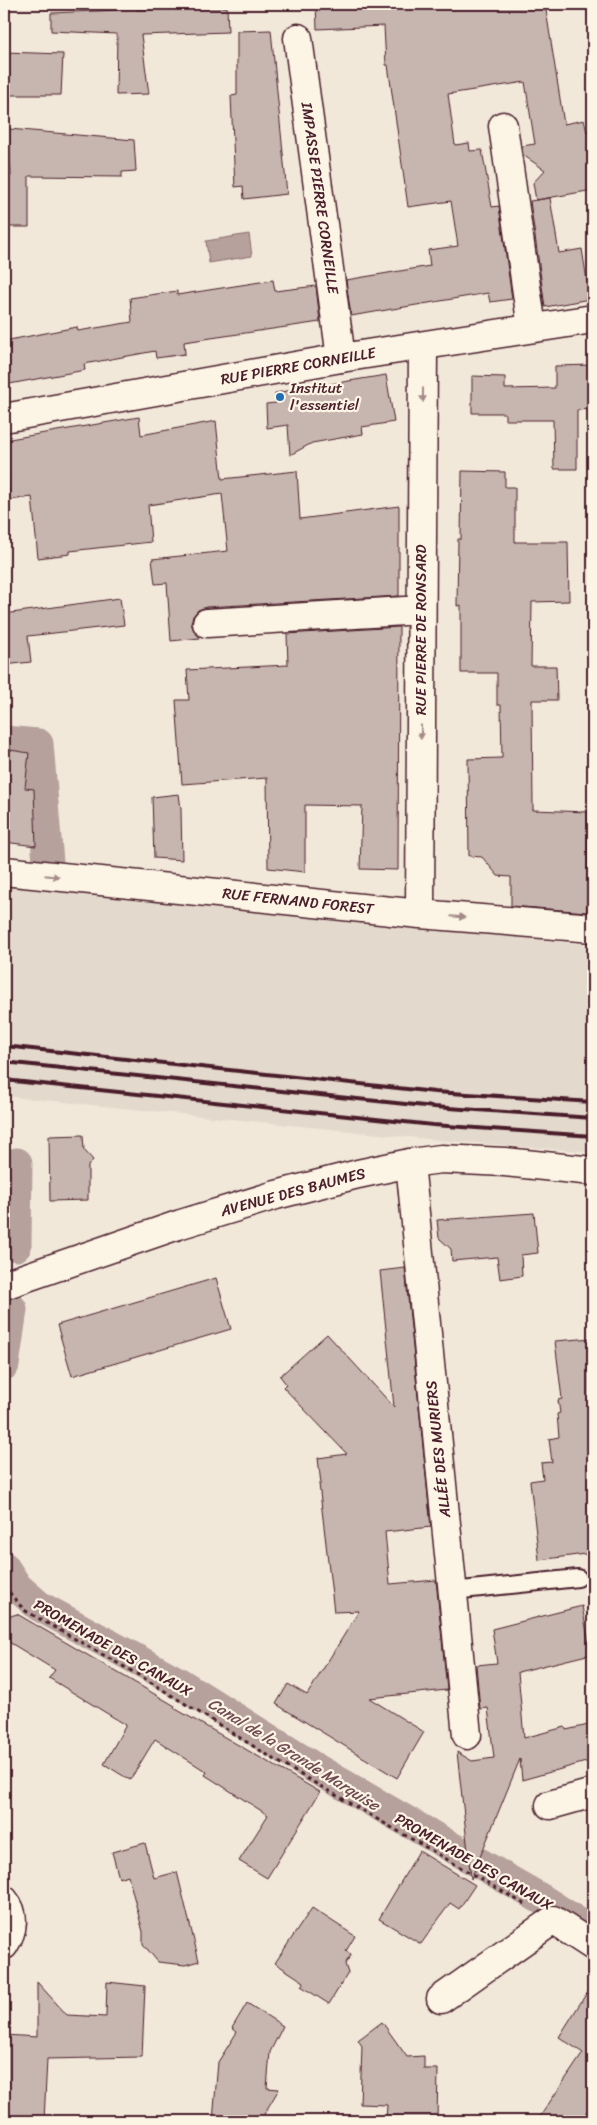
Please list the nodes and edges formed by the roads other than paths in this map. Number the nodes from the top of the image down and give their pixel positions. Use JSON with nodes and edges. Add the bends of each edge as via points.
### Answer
{"nodes":[{"id":1,"x":298,"y":38,"type":"dead end"},
{"id":2,"x":503,"y":126,"type":"dead end"},
{"id":3,"x":593,"y":319,"type":"edge"},
{"id":4,"x":532,"y":328,"type":"junction"},
{"id":5,"x":423,"y":346,"type":"junction"},
{"id":6,"x":341,"y":358,"type":"junction"},
{"id":7,"x":4,"y":418,"type":"edge"},
{"id":8,"x":421,"y":610,"type":"junction"},
{"id":9,"x":207,"y":623,"type":"dead end"},
{"id":10,"x":4,"y":871,"type":"edge"},
{"id":11,"x":420,"y":914,"type":"junction"},
{"id":12,"x":593,"y":928,"type":"edge"},
{"id":13,"x":410,"y":1163,"type":"junction"},
{"id":14,"x":593,"y":1171,"type":"edge"},
{"id":15,"x":4,"y":1285,"type":"edge"},
{"id":16,"x":578,"y":1578,"type":"dead end"},
{"id":17,"x":452,"y":1590,"type":"junction"},
{"id":18,"x":467,"y":1735,"type":"dead end"},
{"id":19,"x":593,"y":1793,"type":"edge"},
{"id":20,"x":550,"y":1805,"type":"dead end"},
{"id":21,"x":4,"y":1900,"type":"edge"},
{"id":22,"x":4,"y":1946,"type":"edge"},
{"id":23,"x":593,"y":1946,"type":"edge"},
{"id":24,"x":441,"y":1999,"type":"dead end"}],
"edges":[{"from":1,"to":6,"type":"street","name":"IMPASSE PIERRE CORNEILLE"},
{"from":2,"to":4,"type":"street"},
{"from":3,"to":4,"type":"street","name":"RUE PIERRE CORNEILLE"},
{"from":4,"to":5,"type":"street","name":"RUE PIERRE CORNEILLE"},
{"from":5,"to":6,"type":"street","name":"RUE PIERRE CORNEILLE"},
{"from":5,"to":8,"type":"street","name":"RUE PIERRE DE RONSARD","one_way":true},
{"from":6,"to":7,"type":"street","name":"RUE PIERRE CORNEILLE"},
{"from":8,"to":9,"type":"street"},
{"from":8,"to":11,"type":"street","name":"RUE PIERRE DE RONSARD","one_way":true},
{"from":10,"to":11,"type":"street","name":"RUE FERNAND FOREST","one_way":true},
{"from":11,"to":12,"type":"street","name":"RUE FERNAND FOREST","one_way":true},
{"from":13,"to":14,"type":"street","name":"AVENUE DES BAUMES","via":[[440,1159]]},
{"from":13,"to":15,"type":"street","name":"AVENUE DES BAUMES","via":[[276,1195]]},
{"from":13,"to":17,"type":"street","name":"ALLÉE DES MURIERS"},
{"from":16,"to":17,"type":"lane"},
{"from":17,"to":18,"type":"street","name":"ALLÉE DES MURIERS"},
{"from":19,"to":20,"type":"street"},
{"from":21,"to":22,"type":"street","via":[[12,1914],[12,1925]]},
{"from":23,"to":24,"type":"street","via":[[553,1920]]}]}
